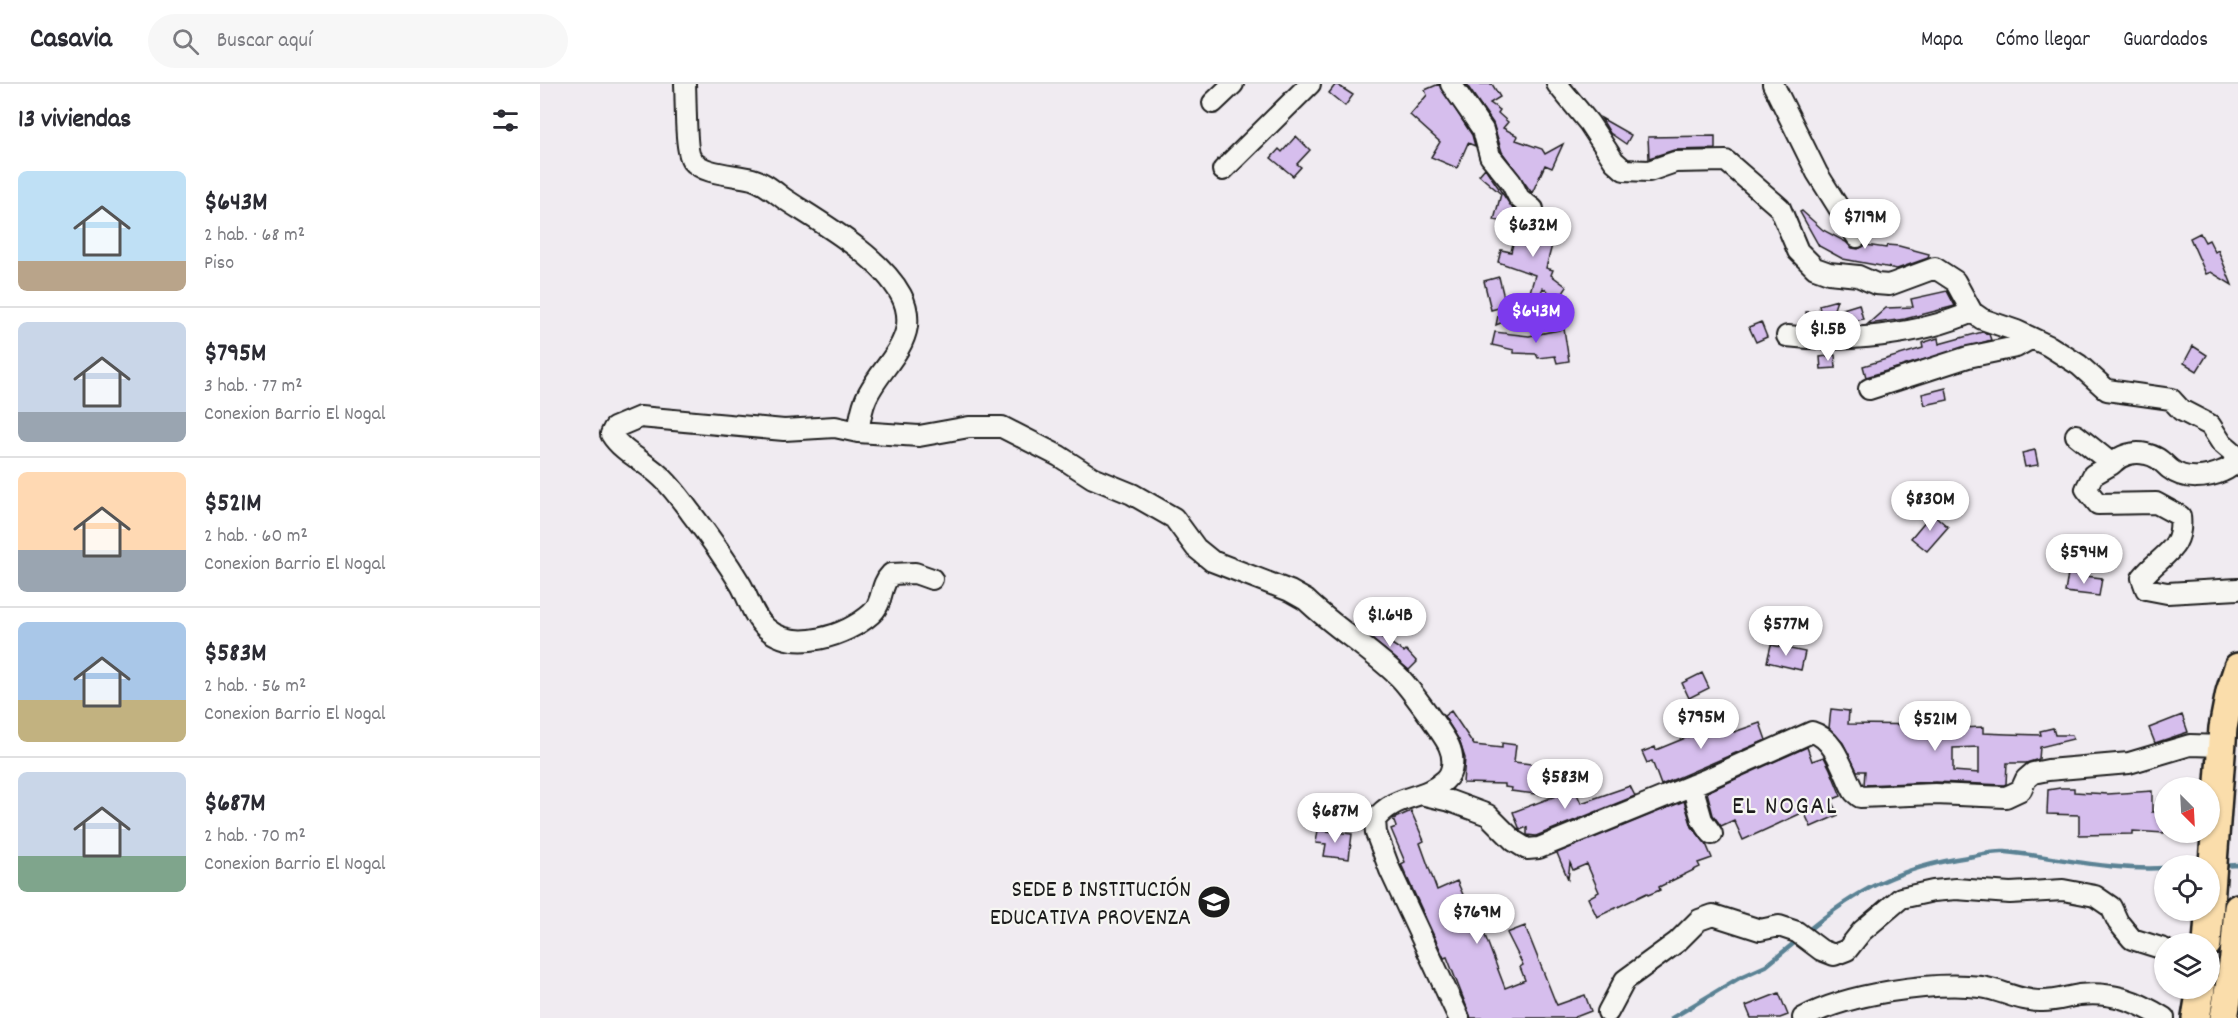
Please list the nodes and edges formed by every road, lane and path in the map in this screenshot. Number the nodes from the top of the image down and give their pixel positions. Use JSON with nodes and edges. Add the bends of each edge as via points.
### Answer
{"nodes":[{"id":1,"x":685,"y":84,"type":"edge"},
{"id":2,"x":1233,"y":84,"type":"edge"},
{"id":3,"x":1310,"y":84,"type":"edge"},
{"id":4,"x":1451,"y":84,"type":"edge"},
{"id":5,"x":1557,"y":84,"type":"edge"},
{"id":6,"x":1773,"y":84,"type":"edge"},
{"id":7,"x":1213,"y":103,"type":"dead end"},
{"id":8,"x":1223,"y":170,"type":"dead end"},
{"id":9,"x":1533,"y":209,"type":"dead end"},
{"id":10,"x":1857,"y":237,"type":"dead end"},
{"id":11,"x":1972,"y":312,"type":"junction"},
{"id":12,"x":1787,"y":336,"type":"dead end"},
{"id":13,"x":2032,"y":338,"type":"junction"},
{"id":14,"x":1869,"y":389,"type":"dead end"},
{"id":15,"x":858,"y":432,"type":"junction"},
{"id":16,"x":2076,"y":435,"type":"dead end"},
{"id":17,"x":2112,"y":464,"type":"junction"},
{"id":18,"x":932,"y":579,"type":"dead end"},
{"id":19,"x":2238,"y":588,"type":"edge"},
{"id":20,"x":2238,"y":667,"type":"edge"},
{"id":21,"x":2222,"y":746,"type":"junction"},
{"id":22,"x":1692,"y":785,"type":"junction"},
{"id":23,"x":1421,"y":794,"type":"junction"},
{"id":24,"x":1712,"y":834,"type":"dead end"},
{"id":25,"x":2238,"y":908,"type":"edge"},
{"id":26,"x":2208,"y":933,"type":"edge"},
{"id":27,"x":2154,"y":946,"type":"edge"},
{"id":28,"x":2199,"y":999,"type":"edge"},
{"id":29,"x":1608,"y":1012,"type":"dead end"},
{"id":30,"x":1459,"y":1018,"type":"edge"},
{"id":31,"x":1803,"y":1018,"type":"edge"},
{"id":32,"x":2164,"y":1018,"type":"edge"},
{"id":33,"x":2196,"y":1018,"type":"edge"},
{"id":34,"x":2224,"y":1018,"type":"edge"}],
"edges":[{"from":1,"to":15,"type":"street","via":[[686,148],[690,159],[698,165],[753,179],[780,196],[862,252],[902,296],[907,328],[865,400]]},
{"from":2,"to":7,"type":"street"},
{"from":3,"to":8,"type":"street"},
{"from":4,"to":9,"type":"street","via":[[1483,130],[1490,156],[1519,198]]},
{"from":5,"to":11,"type":"street","via":[[1624,170],[1649,171],[1675,162],[1726,161],[1780,208],[1798,251],[1815,268],[1889,285],[1935,268],[1955,281]]},
{"from":6,"to":10,"type":"street","via":[[1817,173]]},
{"from":11,"to":12,"type":"street","via":[[1866,337]]},
{"from":11,"to":13,"type":"street"},
{"from":13,"to":14,"type":"street","via":[[2016,347],[1968,357]]},
{"from":13,"to":17,"type":"street","via":[[2079,365],[2107,390],[2171,399],[2181,410],[2210,425],[2234,453],[2235,460],[2232,467],[2196,478],[2171,470],[2161,459],[2145,453],[2120,456]]},
{"from":15,"to":18,"type":"street","via":[[835,427],[784,430],[640,417],[614,428],[611,434],[661,476],[741,586],[758,620],[788,639],[810,641],[830,636],[872,614],[891,574],[915,573]]},
{"from":15,"to":23,"type":"street","via":[[919,436],[969,427],[1002,427],[1174,518],[1196,548],[1212,561],[1306,600],[1401,678],[1449,747],[1453,765],[1446,780]]},
{"from":16,"to":17,"type":"street"},
{"from":17,"to":19,"type":"street","via":[[2093,475],[2086,489],[2098,504],[2156,503],[2180,516],[2182,533],[2172,550],[2142,578],[2146,589],[2167,593]]},
{"from":20,"to":21,"type":"highway"},
{"from":21,"to":22,"type":"street","via":[[2190,745],[2129,764],[2033,773],[2021,790],[2006,797],[1860,797],[1830,745],[1822,735],[1812,732]]},
{"from":21,"to":26,"type":"highway"},
{"from":22,"to":23,"type":"street","via":[[1556,842],[1527,849],[1488,815]]},
{"from":22,"to":24,"type":"street","via":[[1702,820]]},
{"from":23,"to":30,"type":"street","via":[[1384,808],[1375,820],[1376,833]]},
{"from":25,"to":34,"type":"highway"},
{"from":27,"to":29,"type":"street","via":[[2132,939],[2111,907],[2095,896],[2063,890],[2010,893],[1956,889],[1901,898],[1862,931],[1847,950],[1834,955],[1797,932],[1779,926],[1760,930],[1713,915],[1699,920],[1677,942],[1625,980]]},
{"from":28,"to":33,"type":"highway"},
{"from":31,"to":32,"type":"street","via":[[1862,998],[1905,989],[1957,985],[2042,1002],[2111,994]]}]}
